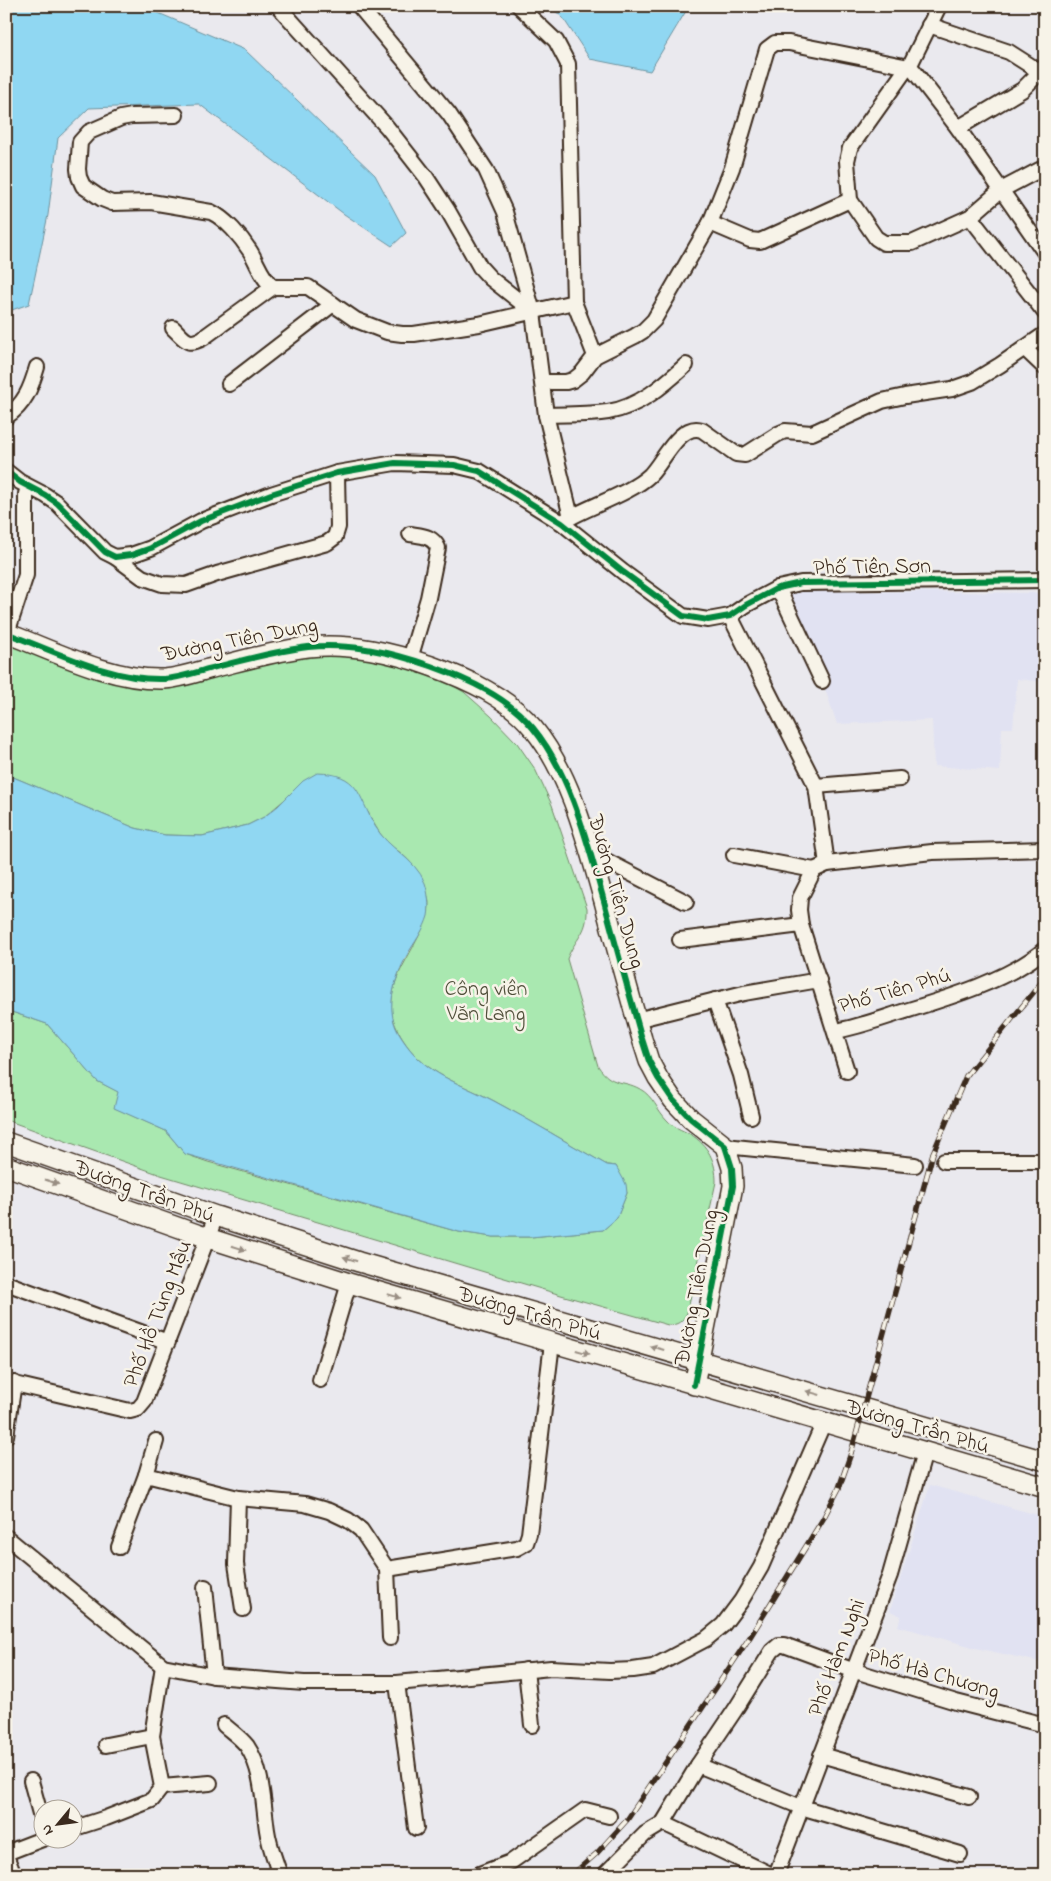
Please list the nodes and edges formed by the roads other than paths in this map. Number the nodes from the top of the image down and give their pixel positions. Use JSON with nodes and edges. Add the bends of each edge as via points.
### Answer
{"nodes":[{"id":1,"x":278,"y":6,"type":"edge"},
{"id":2,"x":359,"y":6,"type":"edge"},
{"id":3,"x":518,"y":6,"type":"edge"},
{"id":4,"x":939,"y":6,"type":"edge"},
{"id":5,"x":929,"y":25,"type":"junction"},
{"id":6,"x":909,"y":67,"type":"junction"},
{"id":7,"x":1042,"y":74,"type":"edge"},
{"id":8,"x":176,"y":114,"type":"dead end"},
{"id":9,"x":958,"y":128,"type":"junction"},
{"id":10,"x":1045,"y":167,"type":"edge"},
{"id":11,"x":1001,"y":190,"type":"junction"},
{"id":12,"x":850,"y":200,"type":"junction"},
{"id":13,"x":970,"y":217,"type":"junction"},
{"id":14,"x":710,"y":223,"type":"junction"},
{"id":15,"x":1045,"y":253,"type":"edge"},
{"id":16,"x":273,"y":287,"type":"junction"},
{"id":17,"x":574,"y":302,"type":"junction"},
{"id":18,"x":333,"y":304,"type":"junction"},
{"id":19,"x":533,"y":312,"type":"junction"},
{"id":20,"x":1045,"y":313,"type":"edge"},
{"id":21,"x":173,"y":328,"type":"dead end"},
{"id":22,"x":1045,"y":334,"type":"edge"},
{"id":23,"x":1024,"y":348,"type":"junction"},
{"id":24,"x":595,"y":356,"type":"junction"},
{"id":25,"x":686,"y":365,"type":"dead end"},
{"id":26,"x":37,"y":367,"type":"dead end"},
{"id":27,"x":1045,"y":368,"type":"edge"},
{"id":28,"x":542,"y":382,"type":"junction"},
{"id":29,"x":229,"y":384,"type":"dead end"},
{"id":30,"x":546,"y":415,"type":"junction"},
{"id":31,"x":6,"y":417,"type":"edge"},
{"id":32,"x":6,"y":471,"type":"edge"},
{"id":33,"x":337,"y":473,"type":"junction"},
{"id":34,"x":28,"y":487,"type":"junction"},
{"id":35,"x":567,"y":520,"type":"junction"},
{"id":36,"x":410,"y":534,"type":"dead end"},
{"id":37,"x":116,"y":557,"type":"junction"},
{"id":38,"x":1045,"y":580,"type":"edge"},
{"id":39,"x":778,"y":588,"type":"junction"},
{"id":40,"x":730,"y":616,"type":"junction"},
{"id":41,"x":7,"y":633,"type":"edge"},
{"id":42,"x":410,"y":659,"type":"junction"},
{"id":43,"x":822,"y":681,"type":"dead end"},
{"id":44,"x":900,"y":779,"type":"dead end"},
{"id":45,"x":816,"y":786,"type":"junction"},
{"id":46,"x":1045,"y":849,"type":"edge"},
{"id":47,"x":590,"y":853,"type":"junction"},
{"id":48,"x":734,"y":855,"type":"dead end"},
{"id":49,"x":827,"y":864,"type":"junction"},
{"id":50,"x":814,"y":870,"type":"junction"},
{"id":51,"x":686,"y":902,"type":"dead end"},
{"id":52,"x":801,"y":925,"type":"junction"},
{"id":53,"x":680,"y":940,"type":"dead end"},
{"id":54,"x":1045,"y":949,"type":"edge"},
{"id":55,"x":819,"y":980,"type":"junction"},
{"id":56,"x":715,"y":1000,"type":"junction"},
{"id":57,"x":636,"y":1020,"type":"junction"},
{"id":58,"x":836,"y":1031,"type":"junction"},
{"id":59,"x":847,"y":1071,"type":"dead end"},
{"id":60,"x":751,"y":1116,"type":"dead end"},
{"id":61,"x":6,"y":1142,"type":"edge"},
{"id":62,"x":725,"y":1146,"type":"junction"},
{"id":63,"x":944,"y":1161,"type":"dead end"},
{"id":64,"x":1045,"y":1161,"type":"edge"},
{"id":65,"x":915,"y":1165,"type":"dead end"},
{"id":66,"x":6,"y":1166,"type":"edge"},
{"id":67,"x":216,"y":1216,"type":"junction"},
{"id":68,"x":208,"y":1238,"type":"junction"},
{"id":69,"x":6,"y":1283,"type":"edge"},
{"id":70,"x":350,"y":1283,"type":"junction"},
{"id":71,"x":168,"y":1342,"type":"junction"},
{"id":72,"x":552,"y":1343,"type":"junction"},
{"id":73,"x":699,"y":1360,"type":"junction"},
{"id":74,"x":320,"y":1380,"type":"dead end"},
{"id":75,"x":10,"y":1382,"type":"edge"},
{"id":76,"x":694,"y":1385,"type":"junction"},
{"id":77,"x":824,"y":1422,"type":"junction"},
{"id":78,"x":6,"y":1436,"type":"edge"},
{"id":79,"x":156,"y":1441,"type":"dead end"},
{"id":80,"x":926,"y":1452,"type":"junction"},
{"id":81,"x":1045,"y":1460,"type":"edge"},
{"id":82,"x":146,"y":1475,"type":"junction"},
{"id":83,"x":1045,"y":1487,"type":"edge"},
{"id":84,"x":238,"y":1498,"type":"junction"},
{"id":85,"x":6,"y":1537,"type":"edge"},
{"id":86,"x":119,"y":1547,"type":"dead end"},
{"id":87,"x":387,"y":1568,"type":"junction"},
{"id":88,"x":205,"y":1586,"type":"dead end"},
{"id":89,"x":243,"y":1609,"type":"dead end"},
{"id":90,"x":390,"y":1638,"type":"dead end"},
{"id":91,"x":163,"y":1666,"type":"junction"},
{"id":92,"x":526,"y":1670,"type":"junction"},
{"id":93,"x":852,"y":1670,"type":"junction"},
{"id":94,"x":214,"y":1676,"type":"junction"},
{"id":95,"x":397,"y":1683,"type":"junction"},
{"id":96,"x":224,"y":1725,"type":"dead end"},
{"id":97,"x":532,"y":1725,"type":"dead end"},
{"id":98,"x":1045,"y":1725,"type":"edge"},
{"id":99,"x":152,"y":1736,"type":"junction"},
{"id":100,"x":106,"y":1745,"type":"dead end"},
{"id":101,"x":821,"y":1755,"type":"junction"},
{"id":102,"x":698,"y":1765,"type":"junction"},
{"id":103,"x":31,"y":1782,"type":"dead end"},
{"id":104,"x":210,"y":1783,"type":"dead end"},
{"id":105,"x":162,"y":1787,"type":"junction"},
{"id":106,"x":969,"y":1797,"type":"dead end"},
{"id":107,"x":36,"y":1798,"type":"edge"},
{"id":108,"x":801,"y":1807,"type":"junction"},
{"id":109,"x":610,"y":1816,"type":"dead end"},
{"id":110,"x":663,"y":1823,"type":"junction"},
{"id":111,"x":82,"y":1826,"type":"edge"},
{"id":112,"x":416,"y":1828,"type":"dead end"},
{"id":113,"x":32,"y":1844,"type":"edge"},
{"id":114,"x":960,"y":1854,"type":"dead end"},
{"id":115,"x":6,"y":1855,"type":"edge"},
{"id":116,"x":14,"y":1875,"type":"edge"},
{"id":117,"x":280,"y":1875,"type":"edge"},
{"id":118,"x":477,"y":1875,"type":"edge"},
{"id":119,"x":604,"y":1875,"type":"edge"},
{"id":120,"x":774,"y":1875,"type":"edge"}],
"edges":[{"from":1,"to":19,"type":"street","via":[[421,169],[480,267]]},
{"from":2,"to":19,"type":"street","via":[[449,114],[486,170],[505,212]]},
{"from":3,"to":17,"type":"street","via":[[556,41],[568,64]]},
{"from":4,"to":5,"type":"street"},
{"from":5,"to":6,"type":"street"},
{"from":5,"to":7,"type":"street","via":[[1009,52]]},
{"from":6,"to":9,"type":"street"},
{"from":6,"to":12,"type":"street","via":[[850,148]]},
{"from":6,"to":14,"type":"street","via":[[789,43],[775,43],[767,49],[732,168]]},
{"from":7,"to":9,"type":"street","via":[[1022,90]]},
{"from":8,"to":16,"type":"street","via":[[121,118],[89,132],[80,142],[78,169],[83,186],[112,203],[151,202],[219,216],[249,249]]},
{"from":9,"to":11,"type":"street"},
{"from":10,"to":11,"type":"street"},
{"from":11,"to":13,"type":"street"},
{"from":11,"to":15,"type":"street"},
{"from":12,"to":13,"type":"street","via":[[876,238],[884,244],[912,243]]},
{"from":12,"to":14,"type":"street","via":[[760,240],[750,240]]},
{"from":13,"to":20,"type":"street"},
{"from":14,"to":24,"type":"street","via":[[654,320],[643,332]]},
{"from":16,"to":18,"type":"street","via":[[304,286]]},
{"from":16,"to":21,"type":"street","via":[[194,343],[188,342]]},
{"from":17,"to":19,"type":"street"},
{"from":17,"to":24,"type":"street"},
{"from":18,"to":19,"type":"street","via":[[356,320],[402,334],[478,324]]},
{"from":18,"to":29,"type":"street"},
{"from":19,"to":28,"type":"street"},
{"from":22,"to":23,"type":"street"},
{"from":23,"to":27,"type":"street"},
{"from":23,"to":35,"type":"street","via":[[972,382],[952,389],[882,401],[812,433],[786,431],[744,455],[736,454],[702,430],[688,430],[642,481]]},
{"from":24,"to":28,"type":"street","via":[[573,380]]},
{"from":25,"to":30,"type":"street","via":[[664,385],[625,408]]},
{"from":26,"to":31,"type":"street","via":[[30,391],[22,404]]},
{"from":28,"to":30,"type":"street"},
{"from":30,"to":35,"type":"street"},
{"from":32,"to":34,"type":"street"},
{"from":33,"to":35,"type":"street","name":"Phố Tiên Sơn","via":[[395,463],[464,466]]},
{"from":33,"to":37,"type":"street","name":"Phố Tiên Sơn","via":[[201,521],[138,553]]},
{"from":33,"to":37,"type":"street","via":[[338,527],[335,538],[327,543],[186,585],[162,584],[142,577]]},
{"from":34,"to":37,"type":"street","via":[[57,503],[105,552]]},
{"from":34,"to":41,"type":"street","via":[[26,575]]},
{"from":35,"to":40,"type":"street","name":"Phố Tiên Sơn","via":[[623,572],[682,616],[708,620]]},
{"from":36,"to":42,"type":"street","via":[[429,538],[436,542],[438,548],[428,598]]},
{"from":38,"to":39,"type":"street","name":"Phố Tiên Sơn","via":[[818,582]]},
{"from":39,"to":40,"type":"street","name":"Phố Tiên Sơn"},
{"from":39,"to":43,"type":"street"},
{"from":40,"to":45,"type":"street"},
{"from":41,"to":42,"type":"main road","name":"Đường Tiên Dung","via":[[92,666],[126,675],[165,679],[259,656],[335,645]]},
{"from":42,"to":47,"type":"main road","name":"Đường Tiên Dung","via":[[482,688],[533,728],[566,785]]},
{"from":44,"to":45,"type":"street"},
{"from":45,"to":49,"type":"street"},
{"from":46,"to":49,"type":"street","via":[[932,852]]},
{"from":47,"to":51,"type":"street"},
{"from":47,"to":57,"type":"main road","name":"Đường Tiên Dung"},
{"from":48,"to":50,"type":"street"},
{"from":49,"to":50,"type":"street"},
{"from":50,"to":52,"type":"street","name":"Phố Tiên Phú","via":[[800,898]]},
{"from":52,"to":53,"type":"street"},
{"from":52,"to":55,"type":"street","name":"Phố Tiên Phú"},
{"from":54,"to":58,"type":"street","name":"Phố Tiên Phú","via":[[1028,962],[954,996]]},
{"from":55,"to":56,"type":"street"},
{"from":55,"to":58,"type":"street","name":"Phố Tiên Phú"},
{"from":56,"to":57,"type":"street"},
{"from":56,"to":60,"type":"street"},
{"from":57,"to":62,"type":"main road","name":"Đường Tiên Dung","via":[[649,1061],[673,1100]]},
{"from":58,"to":59,"type":"street"},
{"from":61,"to":67,"type":"main road","name":"Đường Trần Phú"},
{"from":62,"to":65,"type":"street"},
{"from":62,"to":73,"type":"main road","name":"Đường Tiên Dung","via":[[732,1168],[733,1186]]},
{"from":63,"to":64,"type":"street"},
{"from":66,"to":68,"type":"main road","name":"Đường Trần Phú","one_way":true},
{"from":67,"to":68,"type":"street","name":"Phố Hồ Tùng Mậu"},
{"from":73,"to":67,"type":"main road","name":"Đường Trần Phú","one_way":true,"via":[[359,1262]]},
{"from":68,"to":70,"type":"main road","name":"Đường Trần Phú","one_way":true},
{"from":68,"to":71,"type":"street","name":"Phố Hồ Tùng Mậu"},
{"from":69,"to":71,"type":"street"},
{"from":70,"to":72,"type":"main road","name":"Đường Trần Phú","one_way":true},
{"from":70,"to":74,"type":"street"},
{"from":71,"to":75,"type":"street","name":"Phố Hồ Tùng Mậu","via":[[144,1402],[138,1409],[130,1411]]},
{"from":72,"to":76,"type":"main road","name":"Đường Trần Phú","one_way":true},
{"from":72,"to":87,"type":"street","via":[[526,1543],[517,1548]]},
{"from":73,"to":76,"type":"main road","name":"Đường Tiên Dung"},
{"from":81,"to":73,"type":"main road","name":"Đường Trần Phú","one_way":true},
{"from":75,"to":78,"type":"street"},
{"from":76,"to":77,"type":"main road","name":"Đường Trần Phú"},
{"from":77,"to":80,"type":"main road","name":"Đường Trần Phú"},
{"from":77,"to":92,"type":"street","via":[[761,1567],[741,1601],[706,1639],[653,1667],[610,1671]]},
{"from":79,"to":82,"type":"street"},
{"from":80,"to":83,"type":"main road","name":"Đường Trần Phú"},
{"from":80,"to":93,"type":"street","name":"Phố Hàm Nghi","via":[[890,1575]]},
{"from":82,"to":84,"type":"street"},
{"from":82,"to":86,"type":"street"},
{"from":84,"to":87,"type":"street","via":[[295,1502],[329,1511],[361,1530]]},
{"from":84,"to":89,"type":"street","via":[[236,1564]]},
{"from":85,"to":91,"type":"street"},
{"from":87,"to":90,"type":"street"},
{"from":88,"to":94,"type":"street"},
{"from":91,"to":94,"type":"street"},
{"from":91,"to":99,"type":"street"},
{"from":92,"to":95,"type":"street"},
{"from":92,"to":97,"type":"street"},
{"from":93,"to":98,"type":"street","name":"Phố Hà Chương"},
{"from":93,"to":101,"type":"street","name":"Phố Hàm Nghi"},
{"from":93,"to":102,"type":"street","name":"Phố Hà Chương","via":[[779,1644]]},
{"from":94,"to":95,"type":"street","via":[[304,1683]]},
{"from":95,"to":112,"type":"street"},
{"from":96,"to":117,"type":"street","via":[[244,1743],[255,1764],[267,1832]]},
{"from":99,"to":100,"type":"street"},
{"from":99,"to":105,"type":"street"},
{"from":101,"to":106,"type":"street"},
{"from":101,"to":108,"type":"street","name":"Phố Hàm Nghi"},
{"from":102,"to":108,"type":"street"},
{"from":102,"to":110,"type":"street"},
{"from":103,"to":107,"type":"street"},
{"from":104,"to":105,"type":"street"},
{"from":105,"to":111,"type":"street","via":[[152,1800]]},
{"from":108,"to":114,"type":"street"},
{"from":108,"to":120,"type":"street","name":"Phố Hàm Nghi"},
{"from":109,"to":118,"type":"street","via":[[585,1810],[511,1862]]},
{"from":110,"to":119,"type":"street","via":[[645,1834]]},
{"from":110,"to":120,"type":"street"},
{"from":113,"to":115,"type":"street"},
{"from":115,"to":116,"type":"street"}]}
